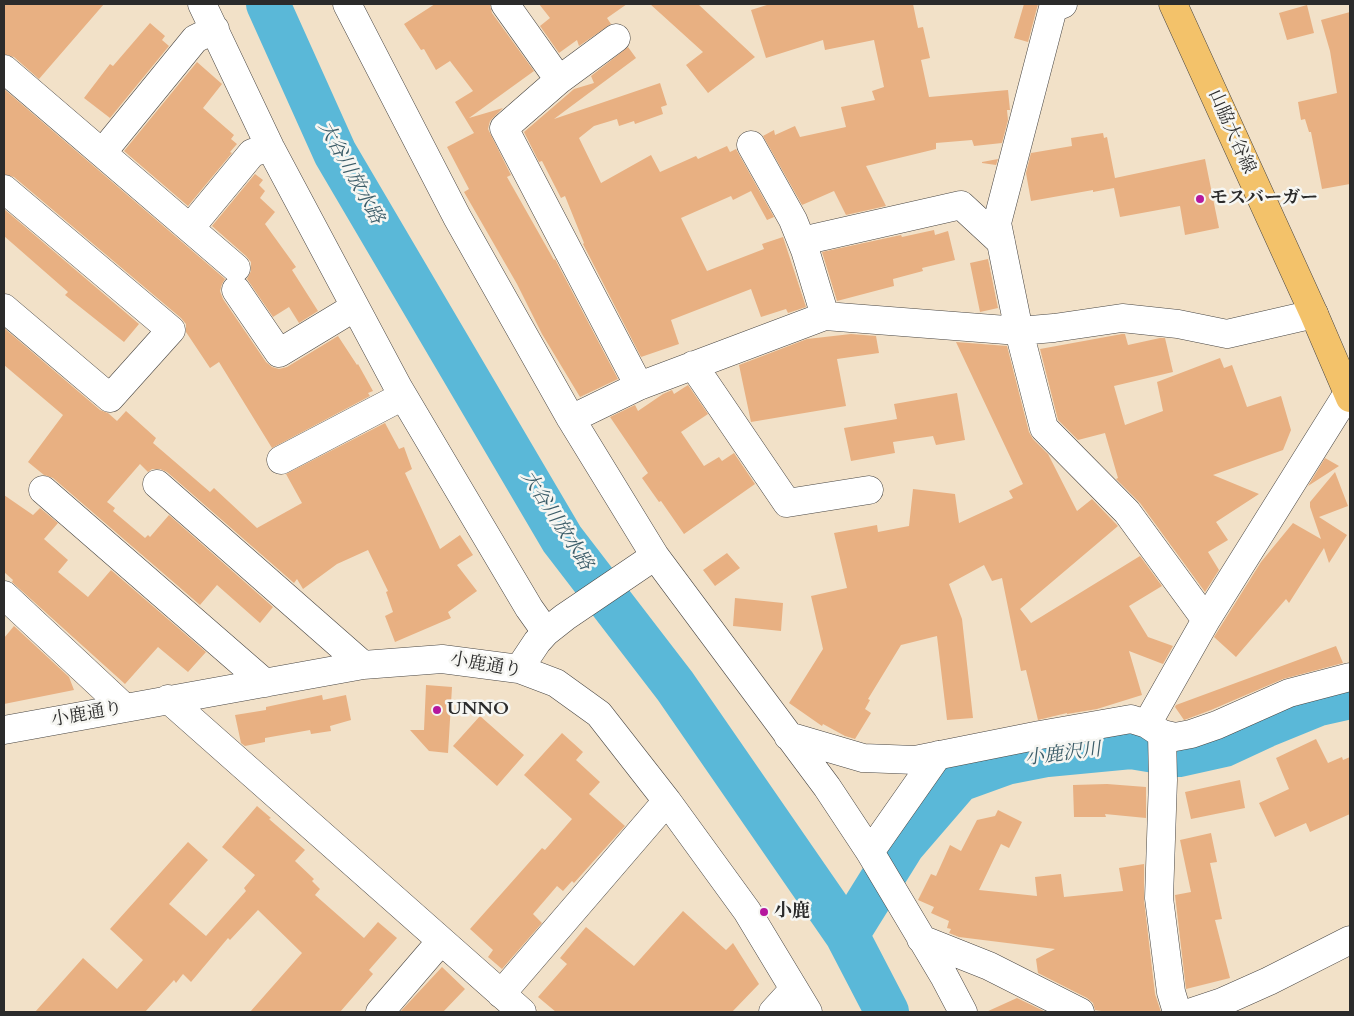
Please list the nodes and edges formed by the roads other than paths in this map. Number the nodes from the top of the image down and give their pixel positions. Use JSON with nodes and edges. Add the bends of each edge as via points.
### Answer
{"nodes":[{"id":1,"x":202,"y":4,"type":"edge"},
{"id":2,"x":347,"y":4,"type":"edge"},
{"id":3,"x":505,"y":4,"type":"edge"},
{"id":4,"x":1063,"y":4,"type":"edge"},
{"id":5,"x":1173,"y":4,"type":"edge"},
{"id":6,"x":215,"y":29,"type":"junction"},
{"id":7,"x":616,"y":38,"type":"dead end"},
{"id":8,"x":4,"y":69,"type":"edge"},
{"id":9,"x":559,"y":80,"type":"junction"},
{"id":10,"x":752,"y":145,"type":"dead end"},
{"id":11,"x":270,"y":147,"type":"junction"},
{"id":12,"x":102,"y":153,"type":"junction"},
{"id":13,"x":4,"y":189,"type":"edge"},
{"id":14,"x":190,"y":228,"type":"junction"},
{"id":15,"x":802,"y":240,"type":"junction"},
{"id":16,"x":1001,"y":242,"type":"junction"},
{"id":17,"x":355,"y":307,"type":"junction"},
{"id":18,"x":4,"y":308,"type":"edge"},
{"id":19,"x":1314,"y":314,"type":"junction"},
{"id":20,"x":825,"y":316,"type":"junction"},
{"id":21,"x":1019,"y":331,"type":"junction"},
{"id":22,"x":693,"y":365,"type":"junction"},
{"id":23,"x":639,"y":386,"type":"junction"},
{"id":24,"x":1348,"y":387,"type":"edge"},
{"id":25,"x":403,"y":396,"type":"junction"},
{"id":26,"x":571,"y":419,"type":"junction"},
{"id":27,"x":281,"y":460,"type":"dead end"},
{"id":28,"x":157,"y":484,"type":"dead end"},
{"id":29,"x":44,"y":490,"type":"dead end"},
{"id":30,"x":869,"y":490,"type":"dead end"},
{"id":31,"x":655,"y":556,"type":"junction"},
{"id":32,"x":4,"y":595,"type":"edge"},
{"id":33,"x":1206,"y":620,"type":"junction"},
{"id":34,"x":556,"y":625,"type":"junction"},
{"id":35,"x":363,"y":665,"type":"junction"},
{"id":36,"x":519,"y":669,"type":"junction"},
{"id":37,"x":1350,"y":677,"type":"edge"},
{"id":38,"x":265,"y":684,"type":"junction"},
{"id":39,"x":168,"y":700,"type":"junction"},
{"id":40,"x":125,"y":708,"type":"junction"},
{"id":41,"x":1155,"y":729,"type":"junction"},
{"id":42,"x":4,"y":730,"type":"edge"},
{"id":43,"x":788,"y":736,"type":"junction"},
{"id":44,"x":938,"y":755,"type":"junction"},
{"id":45,"x":668,"y":800,"type":"junction"},
{"id":46,"x":870,"y":852,"type":"junction"},
{"id":47,"x":921,"y":938,"type":"junction"},
{"id":48,"x":1350,"y":940,"type":"edge"},
{"id":49,"x":442,"y":941,"type":"junction"},
{"id":50,"x":794,"y":989,"type":"junction"},
{"id":51,"x":501,"y":994,"type":"junction"},
{"id":52,"x":380,"y":1012,"type":"edge"},
{"id":53,"x":522,"y":1012,"type":"edge"},
{"id":54,"x":773,"y":1012,"type":"edge"},
{"id":55,"x":808,"y":1012,"type":"edge"},
{"id":56,"x":963,"y":1012,"type":"edge"},
{"id":57,"x":1080,"y":1012,"type":"edge"},
{"id":58,"x":1177,"y":1012,"type":"edge"},
{"id":59,"x":1192,"y":1012,"type":"edge"}],
"edges":[{"from":1,"to":6,"type":"street"},
{"from":2,"to":26,"type":"street","via":[[457,217]]},
{"from":3,"to":9,"type":"street"},
{"from":4,"to":16,"type":"street","via":[[1053,8],[998,223]]},
{"from":5,"to":19,"type":"main road","name":"山脇大谷線"},
{"from":6,"to":11,"type":"street"},
{"from":6,"to":12,"type":"street","via":[[196,38]]},
{"from":7,"to":9,"type":"street"},
{"from":8,"to":12,"type":"street"},
{"from":9,"to":23,"type":"street","via":[[504,128]]},
{"from":10,"to":15,"type":"street"},
{"from":11,"to":14,"type":"street","via":[[252,153]]},
{"from":11,"to":17,"type":"street"},
{"from":12,"to":14,"type":"street"},
{"from":13,"to":18,"type":"street","via":[[171,330],[110,398]]},
{"from":14,"to":17,"type":"street","via":[[236,279],[279,353]]},
{"from":15,"to":16,"type":"street","via":[[961,205]]},
{"from":15,"to":20,"type":"street"},
{"from":16,"to":21,"type":"street"},
{"from":17,"to":25,"type":"street"},
{"from":19,"to":21,"type":"street","via":[[1227,334],[1178,324],[1122,318]]},
{"from":19,"to":24,"type":"main road","name":"山脇大谷線"},
{"from":20,"to":21,"type":"street"},
{"from":20,"to":22,"type":"street"},
{"from":21,"to":33,"type":"street","via":[[1044,428],[1127,512]]},
{"from":22,"to":23,"type":"street"},
{"from":22,"to":30,"type":"street","via":[[788,503]]},
{"from":23,"to":26,"type":"street"},
{"from":24,"to":33,"type":"street"},
{"from":25,"to":27,"type":"street"},
{"from":25,"to":34,"type":"street","via":[[529,608]]},
{"from":26,"to":31,"type":"street"},
{"from":28,"to":35,"type":"street"},
{"from":29,"to":38,"type":"street"},
{"from":31,"to":34,"type":"street"},
{"from":31,"to":43,"type":"street"},
{"from":32,"to":40,"type":"street"},
{"from":33,"to":41,"type":"street"},
{"from":34,"to":36,"type":"street","via":[[536,642]]},
{"from":35,"to":36,"type":"street","name":"小鹿通り","via":[[442,659]]},
{"from":35,"to":38,"type":"street","name":"小鹿通り"},
{"from":36,"to":45,"type":"street","name":"小鹿通り","via":[[556,683],[600,714]]},
{"from":37,"to":41,"type":"street","via":[[1288,693],[1191,734],[1175,737]]},
{"from":38,"to":39,"type":"street","name":"小鹿通り"},
{"from":39,"to":40,"type":"street","name":"小鹿通り"},
{"from":39,"to":49,"type":"street"},
{"from":40,"to":42,"type":"street","name":"小鹿通り"},
{"from":41,"to":44,"type":"street","via":[[1131,719]]},
{"from":41,"to":58,"type":"street","via":[[1163,780],[1159,898],[1171,992]]},
{"from":43,"to":44,"type":"street","via":[[863,758],[915,760]]},
{"from":43,"to":46,"type":"street"},
{"from":44,"to":46,"type":"street"},
{"from":45,"to":50,"type":"street","name":"小鹿通り","via":[[747,911]]},
{"from":45,"to":51,"type":"street"},
{"from":46,"to":47,"type":"street"},
{"from":47,"to":56,"type":"street"},
{"from":47,"to":57,"type":"street","via":[[989,966]]},
{"from":48,"to":59,"type":"street","via":[[1269,981]]},
{"from":49,"to":51,"type":"street"},
{"from":49,"to":52,"type":"street"},
{"from":50,"to":54,"type":"street"},
{"from":50,"to":55,"type":"street","name":"小鹿通り"},
{"from":51,"to":53,"type":"street"}]}
